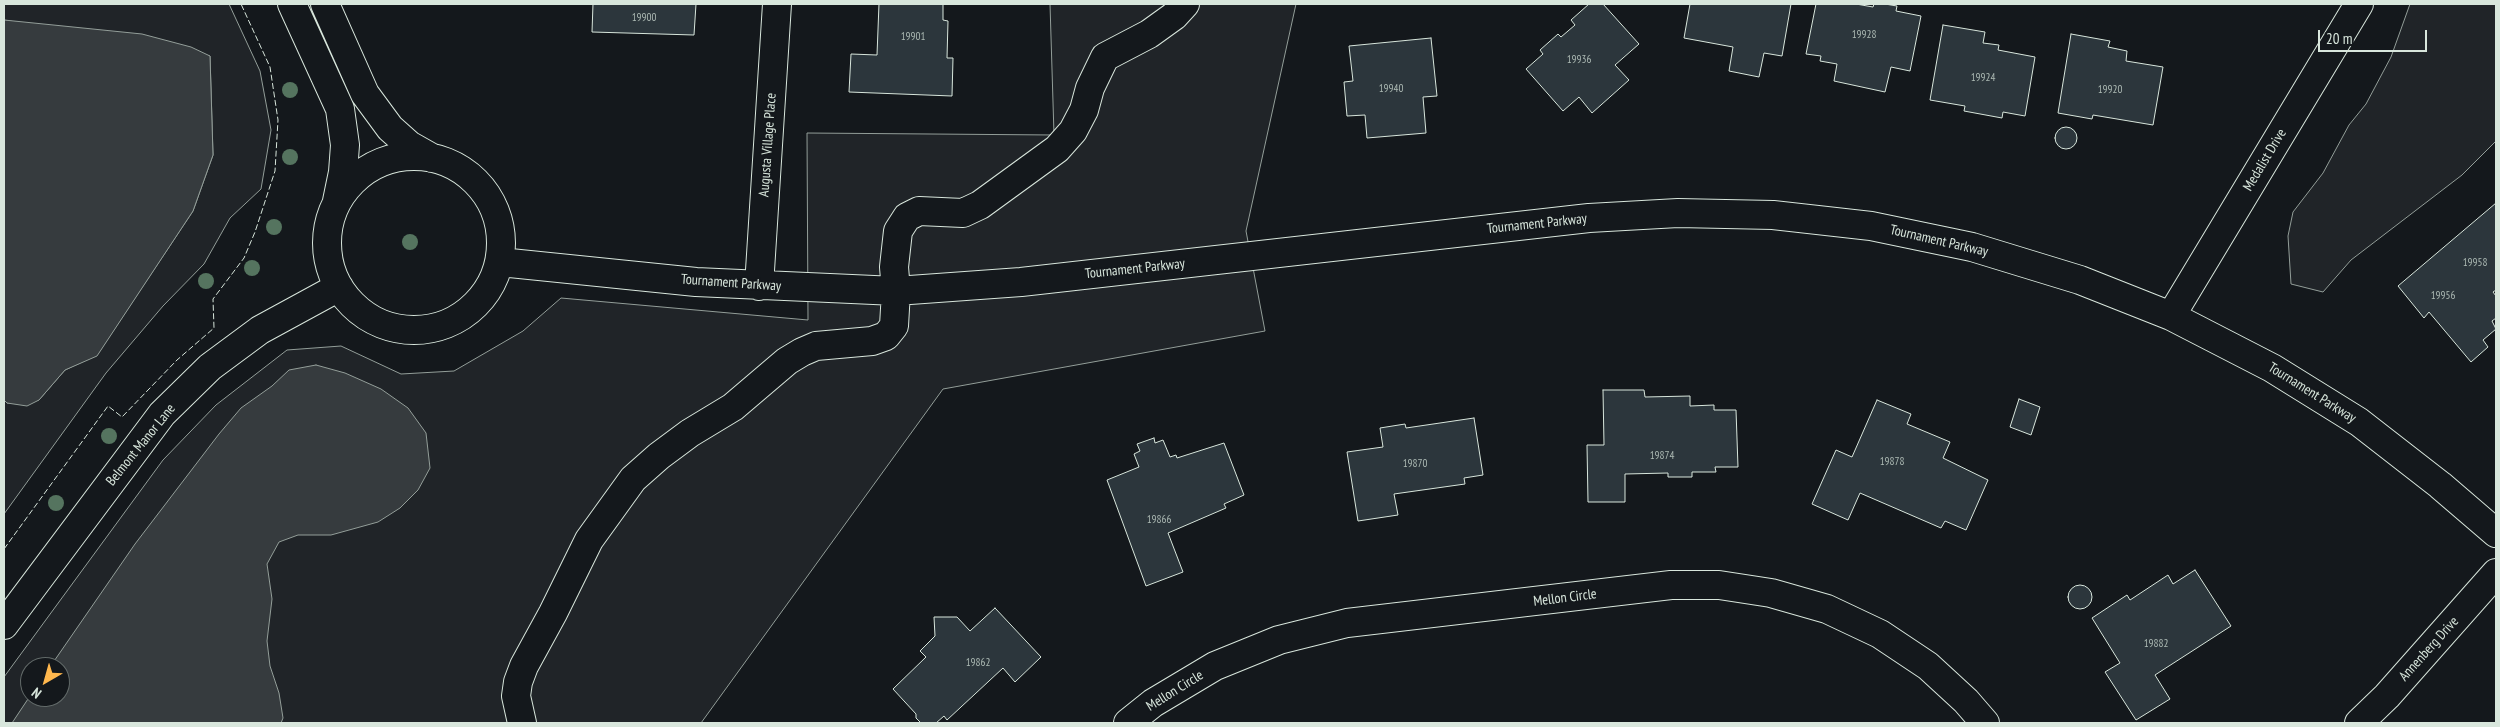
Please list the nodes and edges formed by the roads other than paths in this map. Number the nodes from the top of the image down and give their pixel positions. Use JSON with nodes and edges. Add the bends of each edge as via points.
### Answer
{"nodes":[{"id":1,"x":292,"y":4,"type":"edge"},
{"id":2,"x":325,"y":4,"type":"edge"},
{"id":3,"x":777,"y":4,"type":"edge"},
{"id":4,"x":1185,"y":4,"type":"edge"},
{"id":5,"x":2359,"y":4,"type":"edge"},
{"id":6,"x":433,"y":158,"type":"junction"},
{"id":7,"x":336,"y":206,"type":"junction"},
{"id":8,"x":500,"y":262,"type":"junction"},
{"id":9,"x":759,"y":286,"type":"junction"},
{"id":10,"x":339,"y":287,"type":"junction"},
{"id":11,"x":896,"y":291,"type":"junction"},
{"id":12,"x":2171,"y":316,"type":"junction"},
{"id":13,"x":2496,"y":534,"type":"edge"},
{"id":14,"x":2496,"y":573,"type":"edge"},
{"id":15,"x":4,"y":625,"type":"edge"},
{"id":16,"x":522,"y":723,"type":"edge"},
{"id":17,"x":1128,"y":723,"type":"edge"},
{"id":18,"x":1985,"y":723,"type":"edge"},
{"id":19,"x":2359,"y":723,"type":"edge"}],
"edges":[{"from":1,"to":7,"type":"street","via":[[340,109],[345,145]]},
{"from":2,"to":6,"type":"street","via":[[365,94],[390,128],[409,145]]},
{"from":3,"to":9,"type":"street","name":"Augusta Village Place"},
{"from":4,"to":11,"type":"street","via":[[1150,34],[1105,57],[1090,88],[1084,110],[1073,131],[1057,149],[980,205],[963,213],[919,211],[907,217],[898,231],[894,267]]},
{"from":5,"to":12,"type":"street","name":"Medalist Drive"},
{"from":6,"to":7,"type":"street","via":[[382,160],[353,181]]},
{"from":6,"to":8,"type":"street","via":[[459,168],[480,186],[495,210],[502,237]]},
{"from":7,"to":10,"type":"street","via":[[327,239],[331,269]]},
{"from":8,"to":9,"type":"street","name":"Tournament Parkway"},
{"from":8,"to":10,"type":"street","via":[[492,285],[473,308],[449,324],[419,331],[383,325],[358,311]]},
{"from":9,"to":11,"type":"street","name":"Tournament Parkway"},
{"from":10,"to":15,"type":"street","name":"Belmont Manor Lane","via":[[260,330],[210,367],[162,414]]},
{"from":11,"to":12,"type":"street","name":"Tournament Parkway","via":[[1020,282],[1589,218],[1678,212],[1773,215],[1872,226],[1972,247],[2080,280]]},
{"from":11,"to":16,"type":"street","via":[[894,326],[886,336],[872,341],[816,346],[802,352],[734,407],[690,433],[633,479],[589,540],[524,666],[516,696]]},
{"from":12,"to":13,"type":"street","name":"Tournament Parkway","via":[[2272,368],[2359,422]]},
{"from":14,"to":19,"type":"street","name":"Annenberg Drive"},
{"from":17,"to":18,"type":"street","name":"Mellon Circle","via":[[1153,703],[1215,666],[1279,640],[1347,623],[1671,585],[1719,585],[1772,593],[1827,609],[1880,634],[1928,666]]}]}
